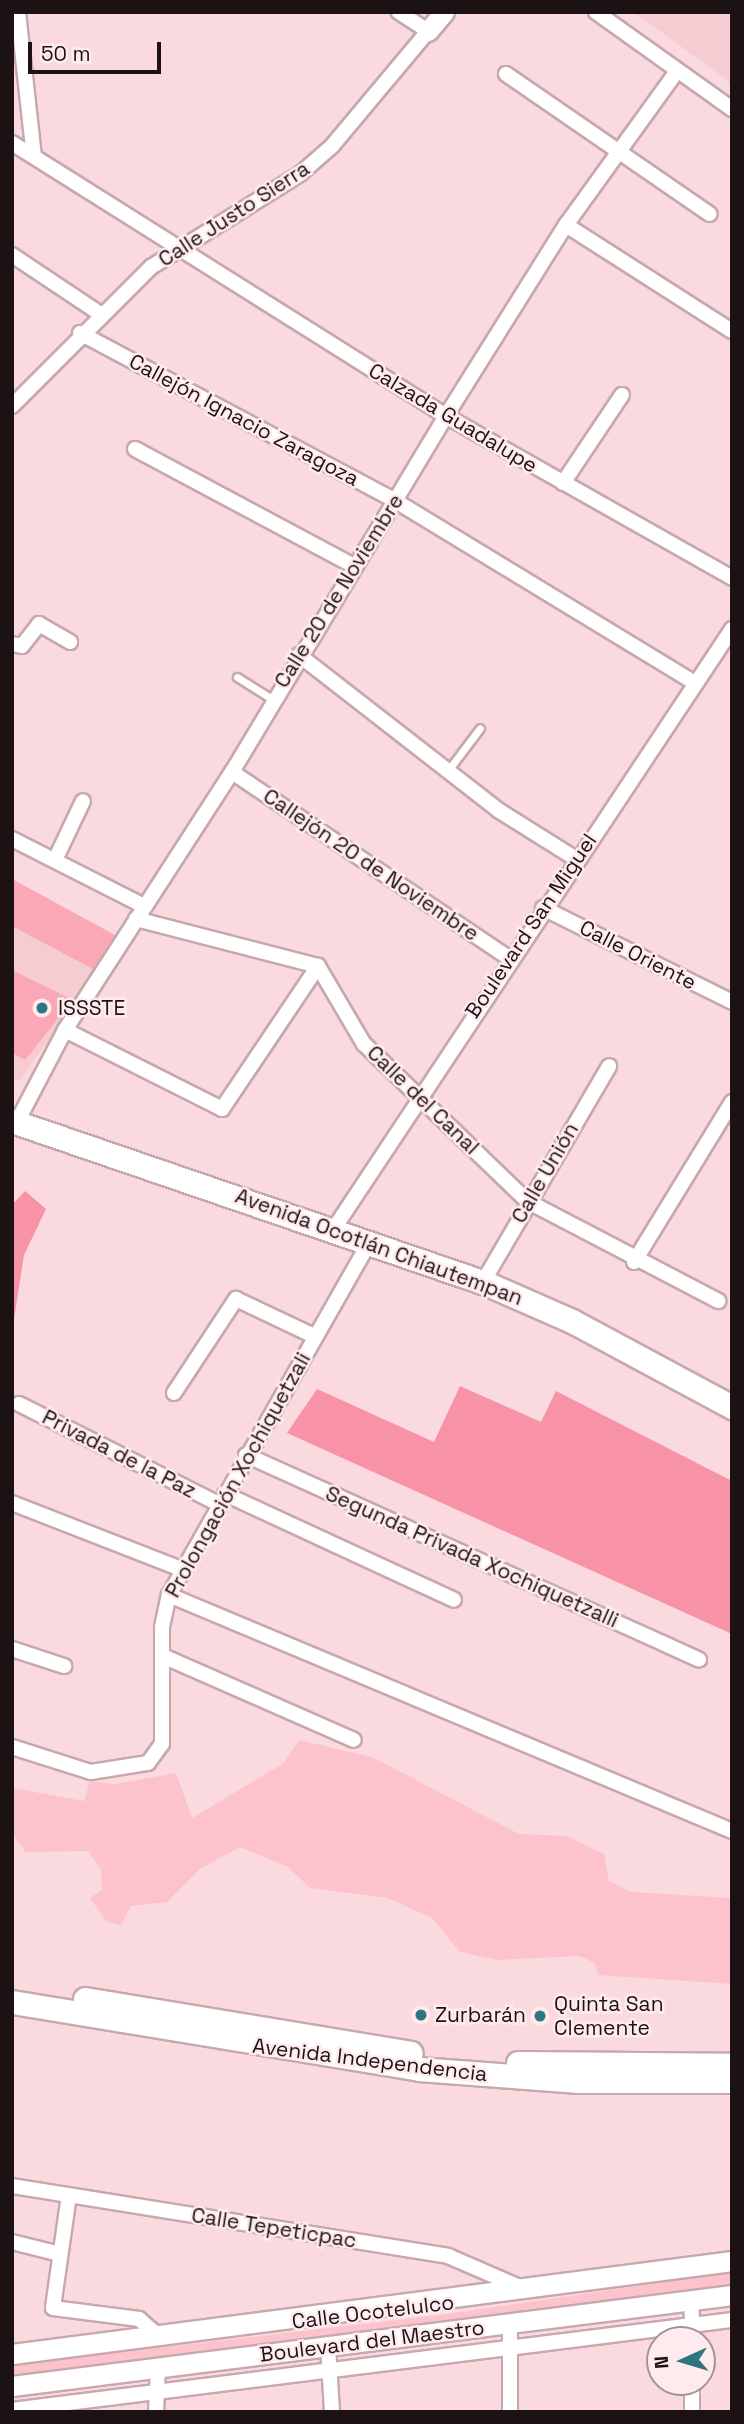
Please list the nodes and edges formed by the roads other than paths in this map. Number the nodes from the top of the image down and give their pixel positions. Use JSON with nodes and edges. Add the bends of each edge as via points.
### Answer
{"nodes":[{"id":1,"x":18,"y":12,"type":"edge"},
{"id":2,"x":399,"y":12,"type":"edge"},
{"id":3,"x":444,"y":12,"type":"edge"},
{"id":4,"x":596,"y":12,"type":"edge"},
{"id":5,"x":428,"y":31,"type":"junction"},
{"id":6,"x":677,"y":71,"type":"junction"},
{"id":7,"x":506,"y":74,"type":"dead end"},
{"id":8,"x":732,"y":109,"type":"edge"},
{"id":9,"x":12,"y":143,"type":"edge"},
{"id":10,"x":617,"y":152,"type":"junction"},
{"id":11,"x":34,"y":156,"type":"junction"},
{"id":12,"x":710,"y":214,"type":"dead end"},
{"id":13,"x":566,"y":225,"type":"junction"},
{"id":14,"x":178,"y":251,"type":"junction"},
{"id":15,"x":12,"y":255,"type":"edge"},
{"id":16,"x":99,"y":313,"type":"junction"},
{"id":17,"x":732,"y":331,"type":"edge"},
{"id":18,"x":80,"y":333,"type":"junction"},
{"id":19,"x":622,"y":395,"type":"dead end"},
{"id":20,"x":12,"y":406,"type":"edge"},
{"id":21,"x":446,"y":416,"type":"junction"},
{"id":22,"x":135,"y":449,"type":"dead end"},
{"id":23,"x":563,"y":483,"type":"junction"},
{"id":24,"x":394,"y":500,"type":"junction"},
{"id":25,"x":354,"y":566,"type":"junction"},
{"id":26,"x":732,"y":578,"type":"edge"},
{"id":27,"x":732,"y":629,"type":"edge"},
{"id":28,"x":70,"y":642,"type":"dead end"},
{"id":29,"x":12,"y":643,"type":"edge"},
{"id":30,"x":299,"y":655,"type":"junction"},
{"id":31,"x":237,"y":677,"type":"dead end"},
{"id":32,"x":695,"y":683,"type":"junction"},
{"id":33,"x":272,"y":699,"type":"junction"},
{"id":34,"x":480,"y":729,"type":"dead end"},
{"id":35,"x":449,"y":769,"type":"junction"},
{"id":36,"x":232,"y":772,"type":"junction"},
{"id":37,"x":83,"y":801,"type":"dead end"},
{"id":38,"x":12,"y":839,"type":"edge"},
{"id":39,"x":576,"y":859,"type":"junction"},
{"id":40,"x":55,"y":860,"type":"junction"},
{"id":41,"x":144,"y":906,"type":"junction"},
{"id":42,"x":543,"y":908,"type":"junction"},
{"id":43,"x":136,"y":919,"type":"junction"},
{"id":44,"x":509,"y":958,"type":"junction"},
{"id":45,"x":318,"y":966,"type":"junction"},
{"id":46,"x":732,"y":1002,"type":"edge"},
{"id":47,"x":65,"y":1030,"type":"junction"},
{"id":48,"x":608,"y":1066,"type":"dead end"},
{"id":49,"x":419,"y":1094,"type":"junction"},
{"id":50,"x":732,"y":1102,"type":"edge"},
{"id":51,"x":15,"y":1122,"type":"edge"},
{"id":52,"x":527,"y":1201,"type":"junction"},
{"id":53,"x":335,"y":1227,"type":"junction"},
{"id":54,"x":371,"y":1239,"type":"junction"},
{"id":55,"x":634,"y":1262,"type":"junction"},
{"id":56,"x":483,"y":1282,"type":"junction"},
{"id":57,"x":718,"y":1301,"type":"dead end"},
{"id":58,"x":314,"y":1336,"type":"junction"},
{"id":59,"x":174,"y":1393,"type":"dead end"},
{"id":60,"x":19,"y":1404,"type":"dead end"},
{"id":61,"x":732,"y":1407,"type":"edge"},
{"id":62,"x":246,"y":1455,"type":"junction"},
{"id":63,"x":222,"y":1499,"type":"junction"},
{"id":64,"x":12,"y":1503,"type":"edge"},
{"id":65,"x":181,"y":1569,"type":"junction"},
{"id":66,"x":169,"y":1595,"type":"junction"},
{"id":67,"x":454,"y":1600,"type":"dead end"},
{"id":68,"x":12,"y":1649,"type":"edge"},
{"id":69,"x":165,"y":1657,"type":"junction"},
{"id":70,"x":699,"y":1660,"type":"dead end"},
{"id":71,"x":64,"y":1666,"type":"dead end"},
{"id":72,"x":354,"y":1740,"type":"dead end"},
{"id":73,"x":12,"y":1747,"type":"edge"},
{"id":74,"x":732,"y":1831,"type":"edge"},
{"id":75,"x":12,"y":1987,"type":"edge"},
{"id":76,"x":12,"y":2002,"type":"edge"},
{"id":77,"x":732,"y":2065,"type":"edge"},
{"id":78,"x":732,"y":2081,"type":"edge"},
{"id":79,"x":12,"y":2186,"type":"edge"},
{"id":80,"x":69,"y":2195,"type":"junction"},
{"id":81,"x":12,"y":2242,"type":"edge"},
{"id":82,"x":60,"y":2254,"type":"junction"},
{"id":83,"x":732,"y":2261,"type":"edge"},
{"id":84,"x":529,"y":2292,"type":"junction"},
{"id":85,"x":732,"y":2295,"type":"edge"},
{"id":86,"x":691,"y":2300,"type":"junction"},
{"id":87,"x":732,"y":2320,"type":"edge"},
{"id":88,"x":510,"y":2323,"type":"junction"},
{"id":89,"x":693,"y":2326,"type":"edge"},
{"id":90,"x":714,"y":2326,"type":"edge"},
{"id":91,"x":646,"y":2337,"type":"edge"},
{"id":92,"x":161,"y":2338,"type":"junction"},
{"id":93,"x":327,"y":2346,"type":"junction"},
{"id":94,"x":510,"y":2349,"type":"junction"},
{"id":95,"x":12,"y":2354,"type":"edge"},
{"id":96,"x":158,"y":2367,"type":"junction"},
{"id":97,"x":332,"y":2374,"type":"junction"},
{"id":98,"x":12,"y":2386,"type":"edge"},
{"id":99,"x":156,"y":2392,"type":"junction"},
{"id":100,"x":12,"y":2410,"type":"edge"},
{"id":101,"x":156,"y":2412,"type":"edge"},
{"id":102,"x":332,"y":2412,"type":"edge"},
{"id":103,"x":510,"y":2412,"type":"edge"}],
"edges":[{"from":1,"to":11,"type":"street"},
{"from":2,"to":5,"type":"street"},
{"from":3,"to":5,"type":"main road","name":"Calle Justo Sierra"},
{"from":4,"to":6,"type":"street"},
{"from":5,"to":14,"type":"street","name":"Calle Justo Sierra","via":[[332,146],[300,174]]},
{"from":6,"to":8,"type":"street"},
{"from":6,"to":10,"type":"street","name":"Calle 20 de Noviembre"},
{"from":7,"to":10,"type":"street"},
{"from":9,"to":11,"type":"street","name":"Calzada Guadalupe"},
{"from":10,"to":12,"type":"street"},
{"from":10,"to":13,"type":"street","name":"Calle 20 de Noviembre"},
{"from":11,"to":14,"type":"street","name":"Calzada Guadalupe"},
{"from":13,"to":17,"type":"street"},
{"from":13,"to":21,"type":"street","name":"Calle 20 de Noviembre"},
{"from":14,"to":16,"type":"street","name":"Calle Justo Sierra"},
{"from":14,"to":21,"type":"street","name":"Calzada Guadalupe"},
{"from":15,"to":16,"type":"street"},
{"from":16,"to":18,"type":"street","name":"Calle Justo Sierra"},
{"from":18,"to":20,"type":"street","name":"Calle Justo Sierra"},
{"from":18,"to":24,"type":"street","name":"Callejón Ignacio Zaragoza"},
{"from":19,"to":23,"type":"street"},
{"from":21,"to":23,"type":"street","name":"Calzada Guadalupe"},
{"from":21,"to":24,"type":"street","name":"Calle 20 de Noviembre"},
{"from":22,"to":25,"type":"street"},
{"from":23,"to":26,"type":"street","name":"Calzada Guadalupe"},
{"from":24,"to":25,"type":"street","name":"Calle 20 de Noviembre"},
{"from":24,"to":32,"type":"street","name":"Callejón Ignacio Zaragoza"},
{"from":25,"to":30,"type":"street","name":"Calle 20 de Noviembre"},
{"from":27,"to":32,"type":"street","name":"Boulevard San Miguel"},
{"from":28,"to":29,"type":"street","via":[[39,624],[22,646]]},
{"from":30,"to":33,"type":"street","name":"Calle 20 de Noviembre"},
{"from":30,"to":35,"type":"street"},
{"from":31,"to":33,"type":"lane"},
{"from":32,"to":39,"type":"street","name":"Boulevard San Miguel"},
{"from":33,"to":36,"type":"street","name":"Calle 20 de Noviembre"},
{"from":34,"to":35,"type":"lane"},
{"from":35,"to":39,"type":"street"},
{"from":36,"to":41,"type":"street","name":"Calle 20 de Noviembre"},
{"from":36,"to":44,"type":"street","name":"Callejón 20 de Noviembre"},
{"from":37,"to":40,"type":"street"},
{"from":38,"to":40,"type":"street"},
{"from":39,"to":42,"type":"street","name":"Boulevard San Miguel"},
{"from":40,"to":41,"type":"street"},
{"from":41,"to":43,"type":"street","name":"Calle 20 de Noviembre"},
{"from":42,"to":44,"type":"street","name":"Boulevard San Miguel"},
{"from":42,"to":46,"type":"street","name":"Calle Oriente"},
{"from":43,"to":45,"type":"street"},
{"from":43,"to":47,"type":"street","name":"Calle 20 de Noviembre"},
{"from":44,"to":49,"type":"street","name":"Boulevard San Miguel"},
{"from":45,"to":47,"type":"street","via":[[222,1109]]},
{"from":45,"to":49,"type":"street","name":"Calle del Canal","via":[[364,1044]]},
{"from":47,"to":51,"type":"street","name":"Calle 20 de Noviembre"},
{"from":48,"to":52,"type":"street","name":"Calle Unión"},
{"from":49,"to":52,"type":"street","name":"Calle del Canal"},
{"from":49,"to":53,"type":"street","name":"Boulevard San Miguel"},
{"from":50,"to":55,"type":"street"},
{"from":51,"to":53,"type":"main road","name":"Avenida Ocotlán Chiautempan"},
{"from":52,"to":55,"type":"street","name":"Calle del Canal"},
{"from":52,"to":56,"type":"street","name":"Calle Unión"},
{"from":53,"to":54,"type":"main road","name":"Avenida Ocotlán Chiautempan"},
{"from":54,"to":56,"type":"main road","name":"Avenida Ocotlán Chiautempan"},
{"from":54,"to":58,"type":"street","name":"Prolongación Xochiquetzali"},
{"from":55,"to":57,"type":"street","name":"Calle del Canal"},
{"from":56,"to":61,"type":"main road","name":"Avenida Ocotlán Chiautempan","via":[[572,1321]]},
{"from":58,"to":59,"type":"street","via":[[236,1298]]},
{"from":58,"to":62,"type":"street","name":"Prolongación Xochiquetzali"},
{"from":60,"to":63,"type":"street","name":"Privada de la Paz"},
{"from":62,"to":63,"type":"street","name":"Prolongación Xochiquetzali"},
{"from":62,"to":70,"type":"street","name":"Segunda Privada Xochiquetzalli"},
{"from":63,"to":65,"type":"street","name":"Prolongación Xochiquetzali"},
{"from":63,"to":67,"type":"street","name":"Privada de la Paz"},
{"from":64,"to":65,"type":"street"},
{"from":65,"to":66,"type":"street","name":"Prolongación Xochiquetzali"},
{"from":66,"to":69,"type":"street","name":"Prolongación Xochiquetzali","via":[[162,1627]]},
{"from":66,"to":74,"type":"street"},
{"from":68,"to":71,"type":"street"},
{"from":69,"to":72,"type":"street"},
{"from":69,"to":73,"type":"street","name":"Prolongación Xochiquetzali","via":[[162,1744],[148,1763],[91,1772]]},
{"from":75,"to":77,"type":"main road","name":"Avenida Independencia","via":[[490,2062]]},
{"from":76,"to":78,"type":"main road","name":"Avenida Independencia","via":[[419,2069],[579,2081]]},
{"from":79,"to":80,"type":"street","name":"Calle Tepeticpac"},
{"from":80,"to":82,"type":"street"},
{"from":80,"to":84,"type":"street","name":"Calle Tepeticpac","via":[[449,2256]]},
{"from":81,"to":82,"type":"street"},
{"from":82,"to":92,"type":"street","via":[[53,2308],[139,2319]]},
{"from":83,"to":84,"type":"main road","name":"Calle Ocotelulco"},
{"from":84,"to":92,"type":"main road","name":"Calle Ocotelulco"},
{"from":85,"to":86,"type":"main road","name":"Boulevard del Maestro"},
{"from":86,"to":88,"type":"main road","name":"Boulevard del Maestro"},
{"from":86,"to":89,"type":"street"},
{"from":87,"to":90,"type":"street","name":"Boulevard del Maestro"},
{"from":88,"to":93,"type":"main road","name":"Boulevard del Maestro"},
{"from":88,"to":94,"type":"street"},
{"from":91,"to":94,"type":"street","name":"Boulevard del Maestro"},
{"from":92,"to":95,"type":"main road","name":"Calle Ocotelulco"},
{"from":93,"to":96,"type":"main road","name":"Boulevard del Maestro"},
{"from":93,"to":97,"type":"street"},
{"from":94,"to":97,"type":"street","name":"Boulevard del Maestro"},
{"from":94,"to":103,"type":"street"},
{"from":96,"to":98,"type":"main road","name":"Boulevard del Maestro"},
{"from":96,"to":99,"type":"street"},
{"from":97,"to":99,"type":"street","name":"Boulevard del Maestro"},
{"from":97,"to":102,"type":"street"},
{"from":99,"to":100,"type":"street","name":"Boulevard del Maestro"},
{"from":99,"to":101,"type":"street"}]}
